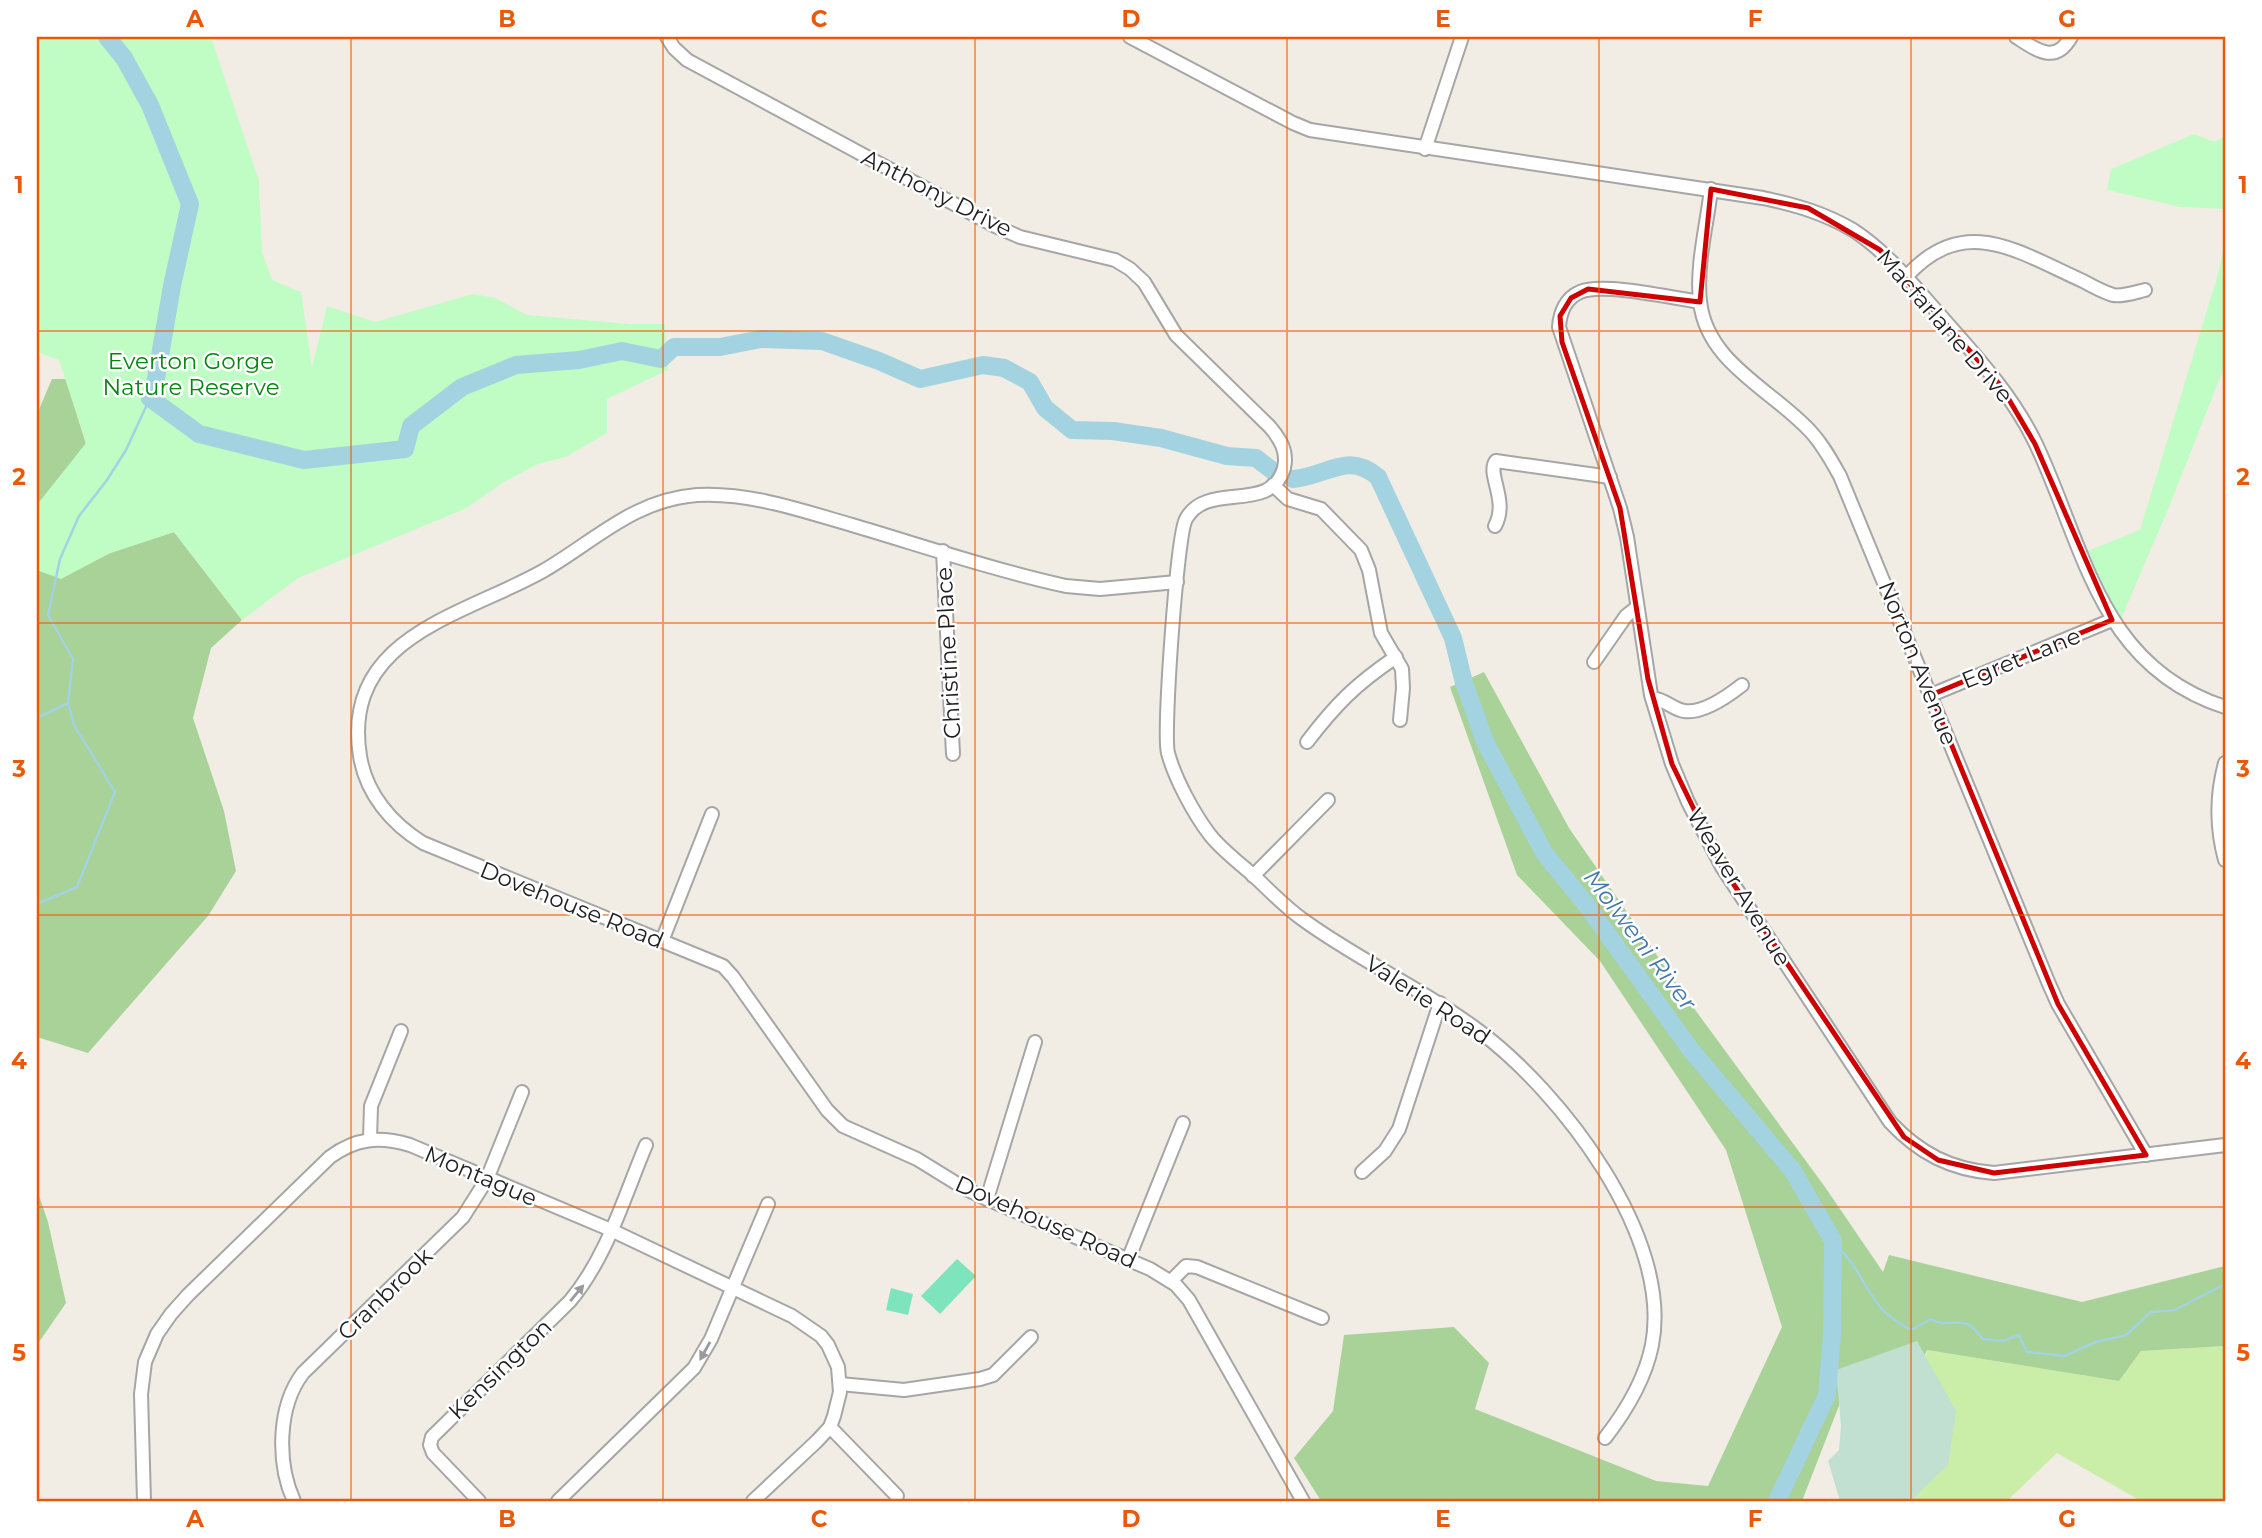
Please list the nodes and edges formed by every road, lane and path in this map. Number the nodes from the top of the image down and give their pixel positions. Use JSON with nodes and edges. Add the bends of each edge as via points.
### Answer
{"nodes":[{"id":1,"x":667,"y":37,"type":"edge"},
{"id":2,"x":1130,"y":37,"type":"edge"},
{"id":3,"x":1462,"y":37,"type":"edge"},
{"id":4,"x":2016,"y":37,"type":"edge"},
{"id":5,"x":2071,"y":37,"type":"edge"},
{"id":6,"x":1425,"y":149,"type":"junction"},
{"id":7,"x":1711,"y":189,"type":"junction"},
{"id":8,"x":1906,"y":277,"type":"junction"},
{"id":9,"x":2145,"y":290,"type":"dead end"},
{"id":10,"x":1700,"y":302,"type":"junction"},
{"id":11,"x":1610,"y":477,"type":"junction"},
{"id":12,"x":1273,"y":485,"type":"junction"},
{"id":13,"x":1495,"y":526,"type":"dead end"},
{"id":14,"x":943,"y":551,"type":"junction"},
{"id":15,"x":1177,"y":582,"type":"junction"},
{"id":16,"x":1636,"y":608,"type":"junction"},
{"id":17,"x":2112,"y":620,"type":"junction"},
{"id":18,"x":1396,"y":657,"type":"junction"},
{"id":19,"x":1594,"y":662,"type":"dead end"},
{"id":20,"x":1742,"y":685,"type":"dead end"},
{"id":21,"x":1931,"y":695,"type":"junction"},
{"id":22,"x":1653,"y":698,"type":"junction"},
{"id":23,"x":2225,"y":707,"type":"edge"},
{"id":24,"x":1400,"y":720,"type":"dead end"},
{"id":25,"x":1307,"y":742,"type":"dead end"},
{"id":26,"x":953,"y":754,"type":"dead end"},
{"id":27,"x":2225,"y":763,"type":"edge"},
{"id":28,"x":1328,"y":800,"type":"dead end"},
{"id":29,"x":712,"y":814,"type":"dead end"},
{"id":30,"x":2225,"y":860,"type":"edge"},
{"id":31,"x":1253,"y":876,"type":"junction"},
{"id":32,"x":662,"y":941,"type":"junction"},
{"id":33,"x":1440,"y":1003,"type":"junction"},
{"id":34,"x":401,"y":1031,"type":"dead end"},
{"id":35,"x":1035,"y":1042,"type":"dead end"},
{"id":36,"x":522,"y":1092,"type":"dead end"},
{"id":37,"x":1183,"y":1123,"type":"dead end"},
{"id":38,"x":370,"y":1139,"type":"junction"},
{"id":39,"x":646,"y":1144,"type":"dead end"},
{"id":40,"x":2225,"y":1145,"type":"edge"},
{"id":41,"x":2146,"y":1155,"type":"junction"},
{"id":42,"x":1362,"y":1172,"type":"dead end"},
{"id":43,"x":487,"y":1179,"type":"junction"},
{"id":44,"x":987,"y":1199,"type":"junction"},
{"id":45,"x":768,"y":1203,"type":"dead end"},
{"id":46,"x":611,"y":1230,"type":"junction"},
{"id":47,"x":1128,"y":1259,"type":"junction"},
{"id":48,"x":1171,"y":1280,"type":"junction"},
{"id":49,"x":733,"y":1289,"type":"junction"},
{"id":50,"x":1322,"y":1318,"type":"dead end"},
{"id":51,"x":1031,"y":1337,"type":"dead end"},
{"id":52,"x":841,"y":1384,"type":"junction"},
{"id":53,"x":830,"y":1427,"type":"junction"},
{"id":54,"x":1605,"y":1438,"type":"dead end"},
{"id":55,"x":897,"y":1496,"type":"dead end"},
{"id":56,"x":140,"y":1498,"type":"edge"},
{"id":57,"x":294,"y":1501,"type":"edge"},
{"id":58,"x":479,"y":1501,"type":"edge"},
{"id":59,"x":558,"y":1501,"type":"edge"},
{"id":60,"x":753,"y":1501,"type":"edge"},
{"id":61,"x":1303,"y":1501,"type":"edge"}],
"edges":[{"from":1,"to":12,"type":"street","name":"Anthony Drive","via":[[687,60],[995,226],[1020,237],[1115,260],[1130,269],[1144,282],[1176,335],[1281,442],[1285,460]]},
{"from":2,"to":6,"type":"street","name":"Macfarlane Drive","via":[[1310,130]]},
{"from":3,"to":6,"type":"street"},
{"from":4,"to":5,"type":"street","via":[[2050,53],[2061,50]]},
{"from":6,"to":7,"type":"street","name":"Macfarlane Drive"},
{"from":7,"to":8,"type":"street","name":"Macfarlane Drive","via":[[1808,208],[1833,219],[1880,250]]},
{"from":7,"to":10,"type":"street","name":"Norton Avenue"},
{"from":8,"to":9,"type":"street","via":[[1944,247],[1975,240],[2007,248],[2115,296]]},
{"from":8,"to":17,"type":"street","name":"Macfarlane Drive","via":[[2021,415]]},
{"from":10,"to":11,"type":"street","name":"Weaver Avenue","via":[[1598,288],[1578,292],[1563,307],[1559,316],[1562,342]]},
{"from":10,"to":21,"type":"street","name":"Norton Avenue","via":[[1707,328],[1726,358],[1781,403],[1827,452],[1850,495]]},
{"from":11,"to":13,"type":"street","via":[[1496,461],[1492,469],[1501,506]]},
{"from":11,"to":16,"type":"street","name":"Weaver Avenue","via":[[1627,537]]},
{"from":12,"to":15,"type":"street","via":[[1257,494],[1208,500],[1191,511],[1181,532]]},
{"from":12,"to":18,"type":"street","via":[[1288,499],[1321,509],[1362,550],[1381,633]]},
{"from":14,"to":15,"type":"street","name":"Dovehouse Road","via":[[1083,589]]},
{"from":14,"to":26,"type":"street","name":"Christine Place"},
{"from":14,"to":32,"type":"street","name":"Dovehouse Road","via":[[773,503],[712,495],[676,498],[641,509],[535,575],[427,627],[400,645],[378,668],[360,710],[359,751],[375,797],[397,824],[423,843]]},
{"from":15,"to":31,"type":"street","name":"Valerie Road","via":[[1167,722],[1169,755],[1202,823]]},
{"from":16,"to":19,"type":"street","via":[[1626,615]]},
{"from":16,"to":22,"type":"street","name":"Weaver Avenue"},
{"from":17,"to":21,"type":"street","name":"Egret Lane"},
{"from":17,"to":23,"type":"street","name":"Macfarlane Drive","via":[[2126,640],[2165,676]]},
{"from":18,"to":24,"type":"street","via":[[1403,674]]},
{"from":18,"to":25,"type":"street","via":[[1334,707]]},
{"from":20,"to":22,"type":"street","via":[[1724,698],[1688,711]]},
{"from":21,"to":41,"type":"street","name":"Norton Avenue","via":[[2053,994]]},
{"from":22,"to":41,"type":"street","name":"Weaver Avenue","via":[[1678,779],[1722,867],[1904,1137],[1938,1160],[1994,1173]]},
{"from":27,"to":30,"type":"street","via":[[2217,824]]},
{"from":28,"to":31,"type":"street"},
{"from":29,"to":32,"type":"street"},
{"from":31,"to":33,"type":"street","name":"Valerie Road","via":[[1303,920]]},
{"from":32,"to":44,"type":"street","name":"Dovehouse Road","via":[[727,970],[823,1105],[843,1126],[925,1163]]},
{"from":33,"to":42,"type":"street","via":[[1399,1129],[1385,1151]]},
{"from":33,"to":54,"type":"street","name":"Valerie Road","via":[[1507,1054],[1562,1111],[1607,1178],[1646,1258],[1655,1307],[1652,1348],[1639,1384]]},
{"from":34,"to":38,"type":"street","via":[[372,1106]]},
{"from":35,"to":44,"type":"street"},
{"from":36,"to":43,"type":"street","name":"Cranbrook"},
{"from":37,"to":47,"type":"street"},
{"from":38,"to":43,"type":"street","name":"Montague","via":[[410,1146]]},
{"from":38,"to":56,"type":"street","via":[[330,1157],[163,1323],[143,1374]]},
{"from":39,"to":46,"type":"street","name":"Kensington"},
{"from":40,"to":41,"type":"street","name":"Weaver Avenue"},
{"from":43,"to":46,"type":"street","name":"Montague"},
{"from":43,"to":57,"type":"street","name":"Cranbrook","via":[[451,1230],[303,1373],[283,1421],[284,1459]]},
{"from":44,"to":47,"type":"street","name":"Dovehouse Road"},
{"from":45,"to":49,"type":"street"},
{"from":46,"to":49,"type":"street","name":"Montague"},
{"from":58,"to":46,"type":"street","name":"Kensington","one_way":true,"via":[[433,1453],[432,1437],[585,1284]]},
{"from":47,"to":48,"type":"street","name":"Dovehouse Road"},
{"from":48,"to":50,"type":"street","via":[[1186,1266],[1198,1267]]},
{"from":48,"to":61,"type":"street","name":"Dovehouse Road","via":[[1189,1300]]},
{"from":49,"to":52,"type":"street","name":"Montague","via":[[814,1329],[833,1353]]},
{"from":49,"to":59,"type":"street","one_way":true,"via":[[694,1368]]},
{"from":51,"to":52,"type":"street","via":[[993,1375],[980,1379],[904,1390]]},
{"from":52,"to":53,"type":"street","name":"Montague"},
{"from":53,"to":55,"type":"street"},
{"from":53,"to":60,"type":"street"}]}
